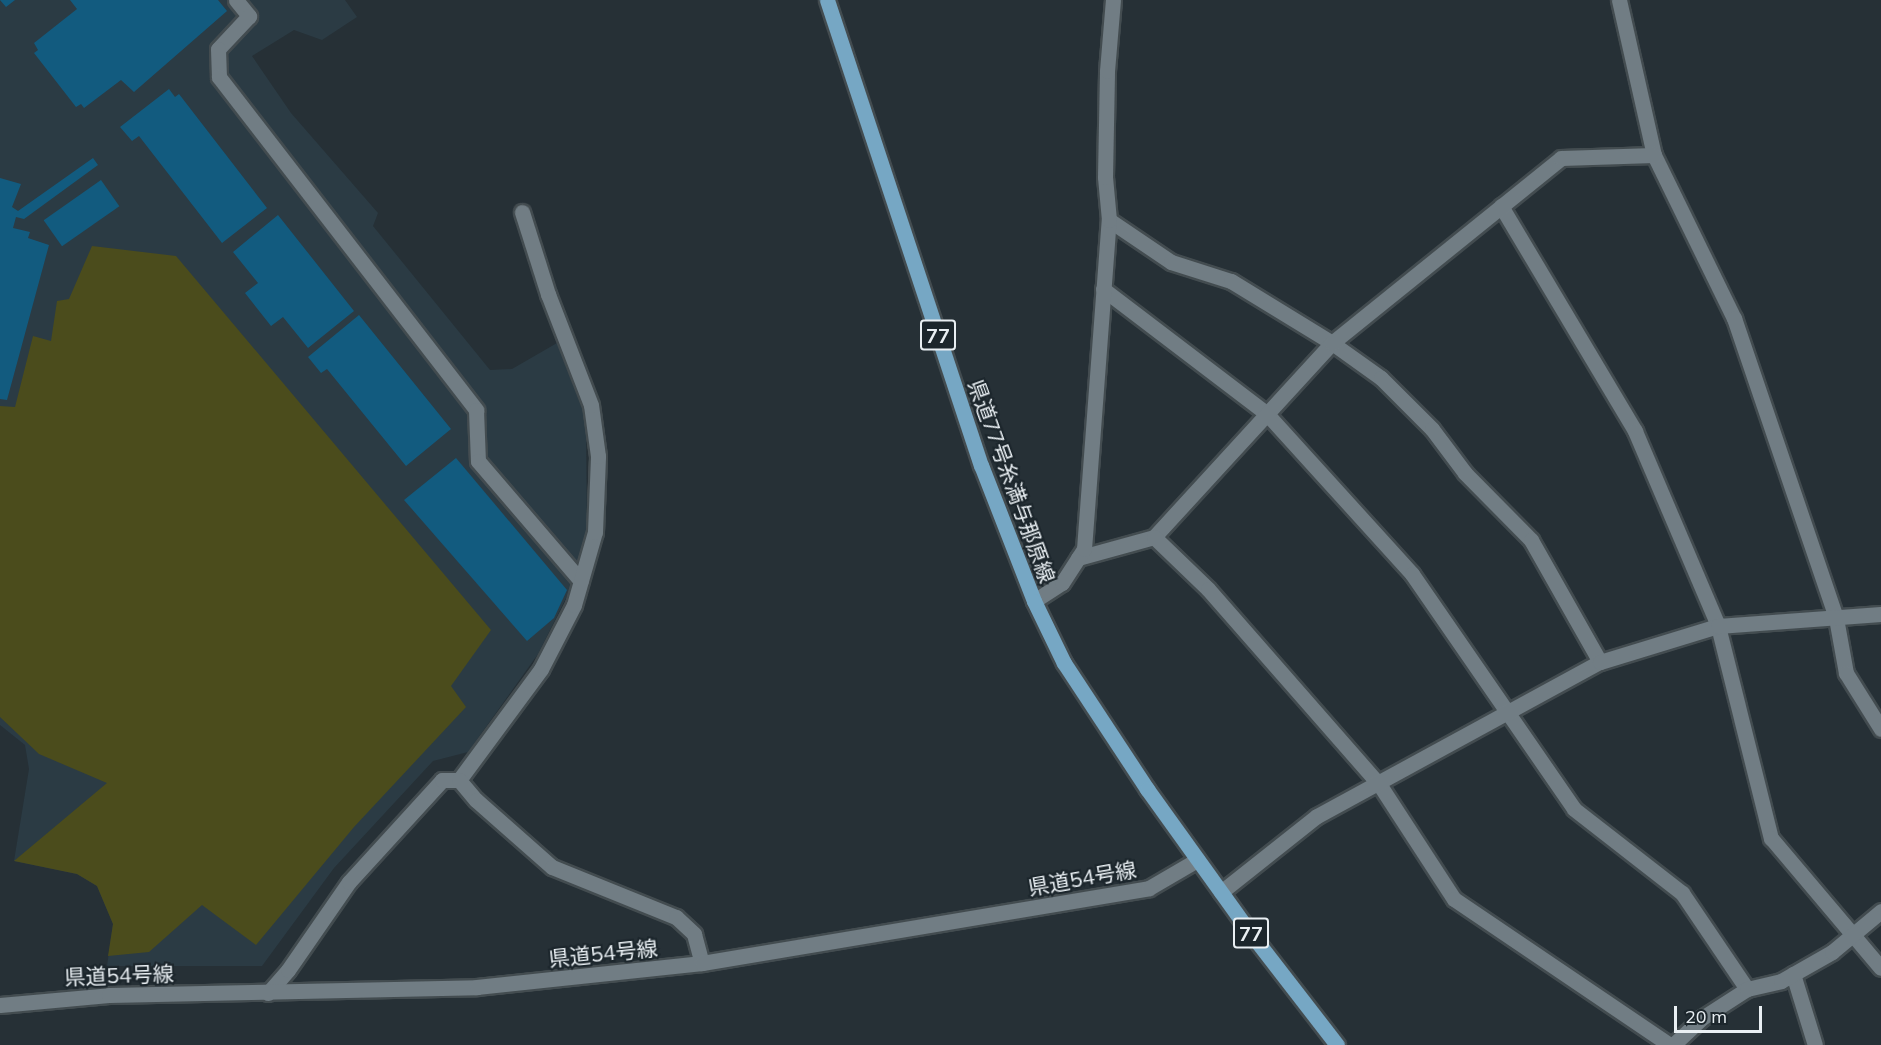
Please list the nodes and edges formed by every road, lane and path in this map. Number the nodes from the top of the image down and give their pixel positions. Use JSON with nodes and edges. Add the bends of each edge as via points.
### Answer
{"nodes":[{"id":1,"x":236,"y":0,"type":"edge"},
{"id":2,"x":827,"y":0,"type":"edge"},
{"id":3,"x":1113,"y":0,"type":"edge"},
{"id":4,"x":1619,"y":0,"type":"edge"},
{"id":5,"x":1654,"y":155,"type":"junction"},
{"id":6,"x":1501,"y":206,"type":"junction"},
{"id":7,"x":522,"y":212,"type":"dead end"},
{"id":8,"x":1108,"y":220,"type":"junction"},
{"id":9,"x":1103,"y":289,"type":"junction"},
{"id":10,"x":1332,"y":343,"type":"junction"},
{"id":11,"x":1267,"y":414,"type":"junction"},
{"id":12,"x":1154,"y":537,"type":"junction"},
{"id":13,"x":1078,"y":558,"type":"junction"},
{"id":14,"x":581,"y":581,"type":"junction"},
{"id":15,"x":1034,"y":601,"type":"junction"},
{"id":16,"x":1881,"y":614,"type":"edge"},
{"id":17,"x":1836,"y":618,"type":"junction"},
{"id":18,"x":1718,"y":626,"type":"junction"},
{"id":19,"x":1600,"y":662,"type":"junction"},
{"id":20,"x":1508,"y":710,"type":"junction"},
{"id":21,"x":1881,"y":729,"type":"edge"},
{"id":22,"x":459,"y":780,"type":"junction"},
{"id":23,"x":1379,"y":784,"type":"junction"},
{"id":24,"x":1197,"y":860,"type":"junction"},
{"id":25,"x":1221,"y":892,"type":"junction"},
{"id":26,"x":1881,"y":911,"type":"edge"},
{"id":27,"x":1851,"y":936,"type":"junction"},
{"id":28,"x":702,"y":963,"type":"junction"},
{"id":29,"x":1881,"y":968,"type":"edge"},
{"id":30,"x":1793,"y":974,"type":"junction"},
{"id":31,"x":1747,"y":989,"type":"junction"},
{"id":32,"x":268,"y":993,"type":"junction"},
{"id":33,"x":0,"y":1005,"type":"edge"},
{"id":34,"x":1337,"y":1045,"type":"edge"},
{"id":35,"x":1671,"y":1045,"type":"edge"},
{"id":36,"x":1815,"y":1045,"type":"edge"}],
"edges":[{"from":1,"to":14,"type":"street","via":[[249,16],[218,49],[219,77],[476,410],[478,461]]},
{"from":2,"to":15,"type":"main road","name":"県道77号糸満与那原線","number":"77","via":[[981,465]]},
{"from":3,"to":8,"type":"street","via":[[1107,83]]},
{"from":4,"to":5,"type":"street"},
{"from":5,"to":6,"type":"street","via":[[1561,158]]},
{"from":5,"to":17,"type":"street","via":[[1734,318]]},
{"from":6,"to":10,"type":"street"},
{"from":6,"to":18,"type":"street","via":[[1635,431]]},
{"from":7,"to":14,"type":"street","via":[[548,294],[591,405],[598,456],[595,532]]},
{"from":8,"to":9,"type":"street"},
{"from":8,"to":10,"type":"street","via":[[1171,262],[1231,281]]},
{"from":9,"to":11,"type":"street"},
{"from":9,"to":13,"type":"street","via":[[1084,549]]},
{"from":10,"to":11,"type":"street"},
{"from":10,"to":19,"type":"street","via":[[1381,378],[1531,540]]},
{"from":11,"to":12,"type":"street"},
{"from":11,"to":20,"type":"street","via":[[1412,574]]},
{"from":12,"to":13,"type":"street"},
{"from":12,"to":23,"type":"street","via":[[1208,589]]},
{"from":13,"to":15,"type":"street","via":[[1062,583]]},
{"from":14,"to":22,"type":"street","via":[[574,605],[541,669]]},
{"from":15,"to":24,"type":"main road","name":"県道77号糸満与那原線","number":"77","via":[[1077,683]]},
{"from":16,"to":17,"type":"street"},
{"from":17,"to":18,"type":"street"},
{"from":17,"to":21,"type":"street","via":[[1846,673]]},
{"from":18,"to":19,"type":"street"},
{"from":18,"to":27,"type":"street","via":[[1771,838]]},
{"from":19,"to":20,"type":"street"},
{"from":20,"to":23,"type":"street"},
{"from":20,"to":31,"type":"street","via":[[1574,809],[1682,893]]},
{"from":22,"to":28,"type":"street","via":[[552,867],[676,916],[694,934]]},
{"from":22,"to":32,"type":"street","via":[[442,780],[349,882]]},
{"from":23,"to":25,"type":"street","via":[[1317,816]]},
{"from":23,"to":35,"type":"street","via":[[1454,899]]},
{"from":24,"to":25,"type":"main road","name":"県道77号糸満与那原線","number":"77"},
{"from":24,"to":28,"type":"street","name":"県道54号線","via":[[1149,888]]},
{"from":25,"to":34,"type":"main road","name":"県道77号糸満与那原線","number":"77"},
{"from":26,"to":27,"type":"street"},
{"from":27,"to":29,"type":"street"},
{"from":27,"to":30,"type":"street"},
{"from":28,"to":32,"type":"street","name":"県道54号線","via":[[477,987]]},
{"from":30,"to":31,"type":"street"},
{"from":30,"to":36,"type":"street"},
{"from":31,"to":35,"type":"street","via":[[1702,1018]]},
{"from":32,"to":33,"type":"street","name":"県道54号線","via":[[110,995]]}]}
